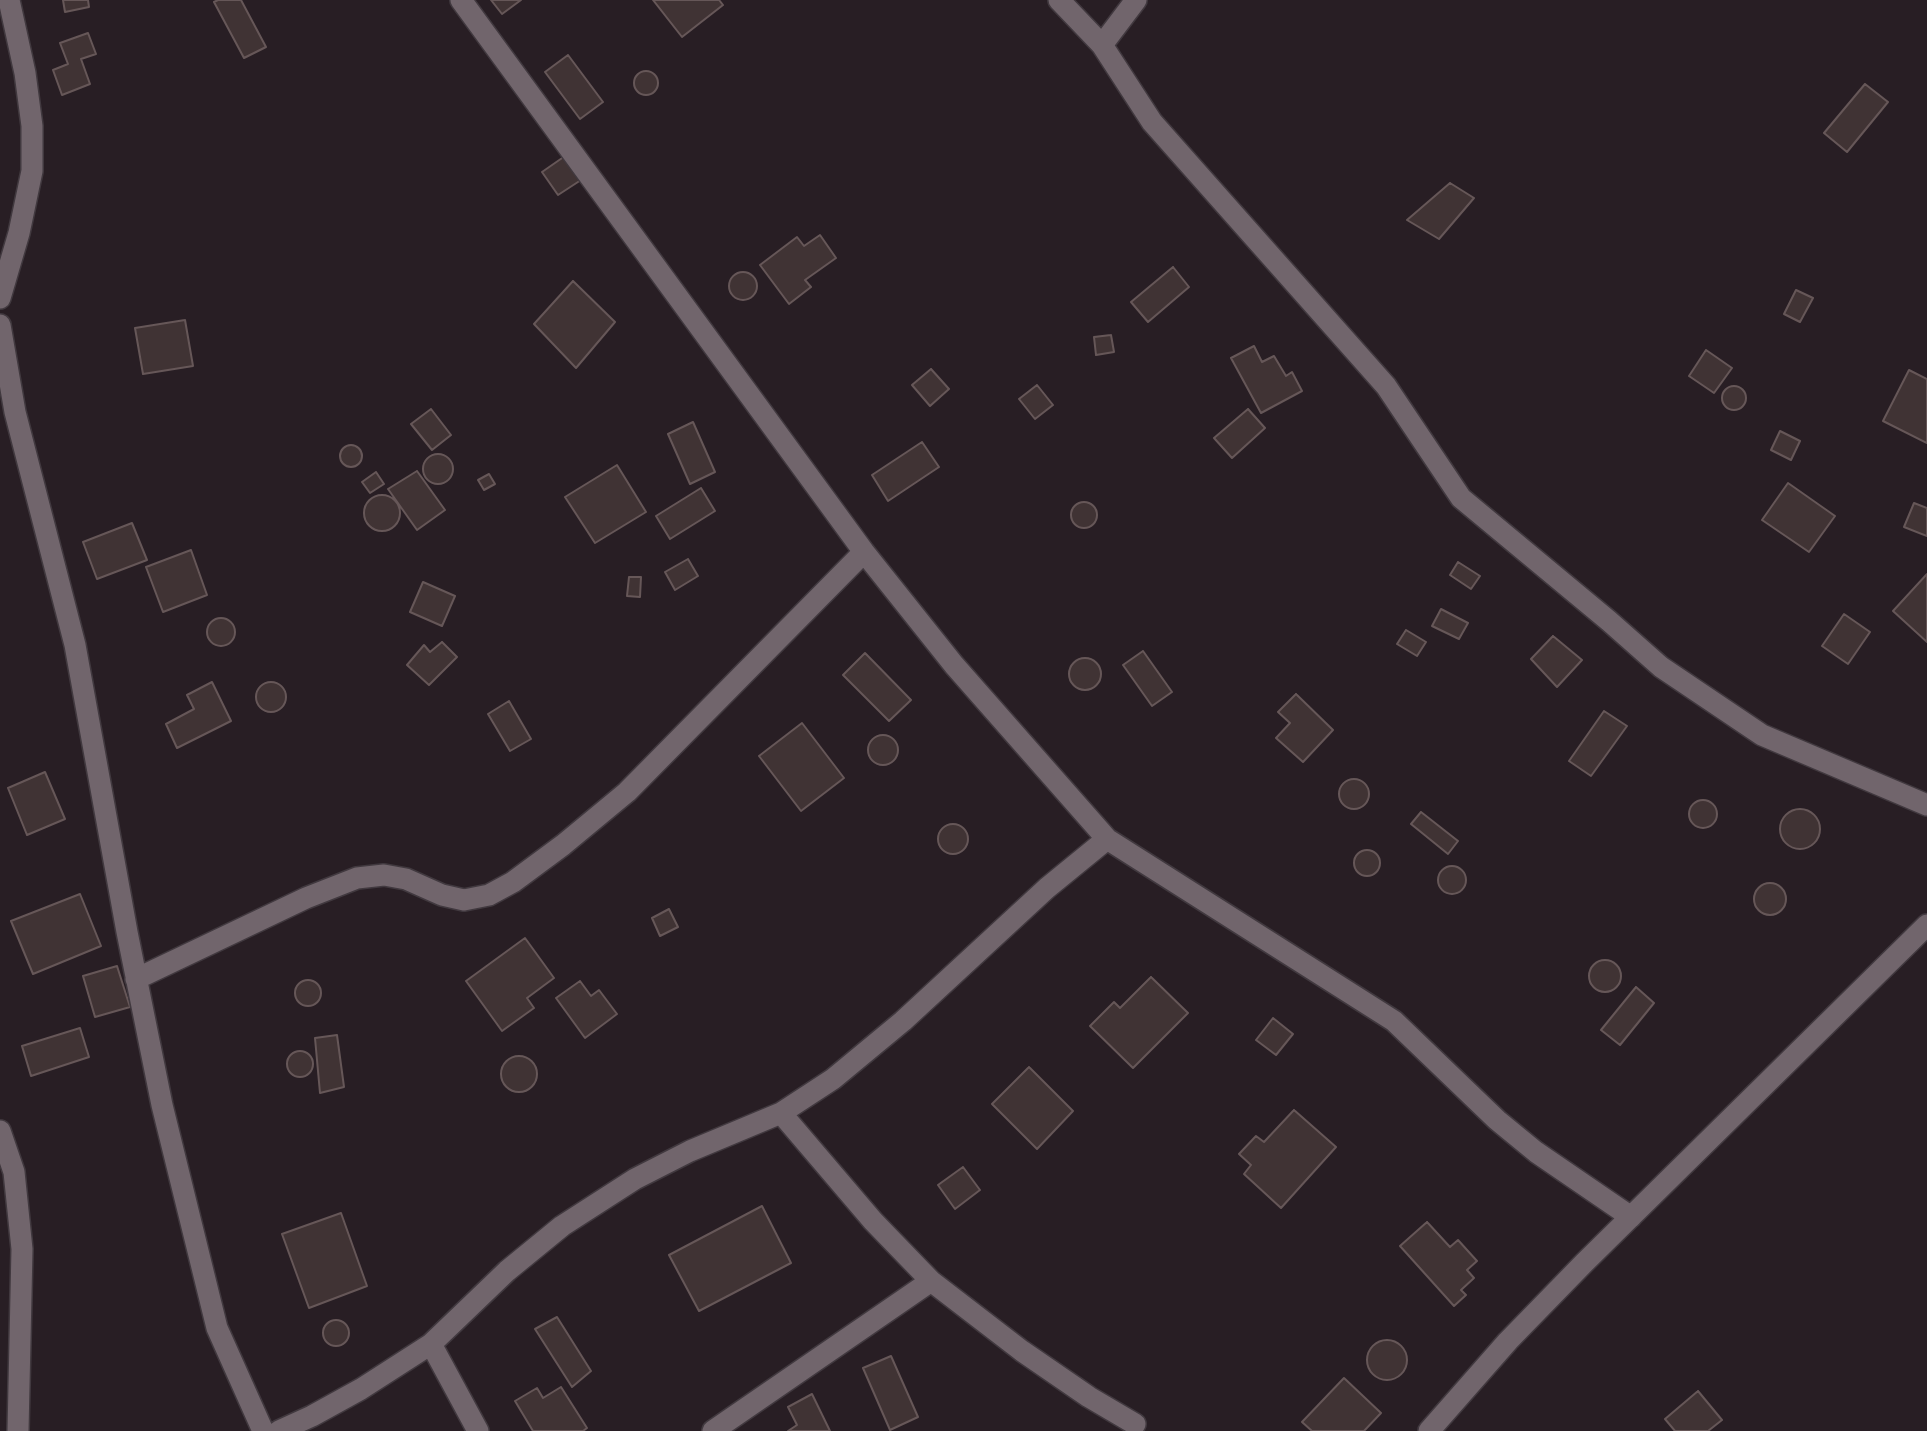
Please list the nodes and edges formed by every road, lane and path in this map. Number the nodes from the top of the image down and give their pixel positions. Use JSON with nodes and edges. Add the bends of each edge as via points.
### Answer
{"nodes":[{"id":1,"x":9,"y":0,"type":"edge"},
{"id":2,"x":461,"y":0,"type":"edge"},
{"id":3,"x":1059,"y":0,"type":"edge"},
{"id":4,"x":1136,"y":0,"type":"edge"},
{"id":5,"x":1102,"y":45,"type":"junction"},
{"id":6,"x":0,"y":298,"type":"edge"},
{"id":7,"x":0,"y":326,"type":"edge"},
{"id":8,"x":864,"y":552,"type":"junction"},
{"id":9,"x":1927,"y":805,"type":"edge"},
{"id":10,"x":1107,"y":839,"type":"junction"},
{"id":11,"x":1927,"y":925,"type":"edge"},
{"id":12,"x":136,"y":979,"type":"junction"},
{"id":13,"x":781,"y":1113,"type":"junction"},
{"id":14,"x":0,"y":1131,"type":"edge"},
{"id":15,"x":1631,"y":1217,"type":"junction"},
{"id":16,"x":931,"y":1280,"type":"junction"},
{"id":17,"x":431,"y":1344,"type":"junction"},
{"id":18,"x":1136,"y":1429,"type":"edge"},
{"id":19,"x":18,"y":1431,"type":"edge"},
{"id":20,"x":264,"y":1431,"type":"edge"},
{"id":21,"x":279,"y":1431,"type":"edge"},
{"id":22,"x":478,"y":1431,"type":"edge"},
{"id":23,"x":713,"y":1431,"type":"edge"},
{"id":24,"x":1429,"y":1431,"type":"edge"}],
"edges":[{"from":1,"to":6,"type":"street","via":[[26,73],[32,171]]},
{"from":2,"to":8,"type":"street"},
{"from":3,"to":5,"type":"street"},
{"from":4,"to":5,"type":"street"},
{"from":5,"to":9,"type":"street","via":[[1152,122],[1386,386],[1461,498],[1661,667],[1762,735]]},
{"from":7,"to":12,"type":"street","via":[[15,412],[75,645]]},
{"from":8,"to":10,"type":"street","via":[[954,665]]},
{"from":8,"to":12,"type":"street","via":[[626,792],[513,882],[464,901],[406,879],[384,875],[357,878]]},
{"from":10,"to":13,"type":"street","via":[[903,1021],[833,1079]]},
{"from":10,"to":15,"type":"street","via":[[1394,1021],[1497,1121]]},
{"from":11,"to":15,"type":"street"},
{"from":12,"to":20,"type":"street","via":[[217,1328]]},
{"from":13,"to":16,"type":"street","via":[[873,1221]]},
{"from":13,"to":17,"type":"street","via":[[635,1179],[562,1226]]},
{"from":14,"to":19,"type":"street","via":[[14,1172],[22,1249]]},
{"from":15,"to":24,"type":"street","via":[[1508,1341]]},
{"from":16,"to":18,"type":"street","via":[[1022,1352]]},
{"from":16,"to":23,"type":"street"},
{"from":17,"to":21,"type":"street","via":[[349,1396]]},
{"from":17,"to":22,"type":"street"}]}
